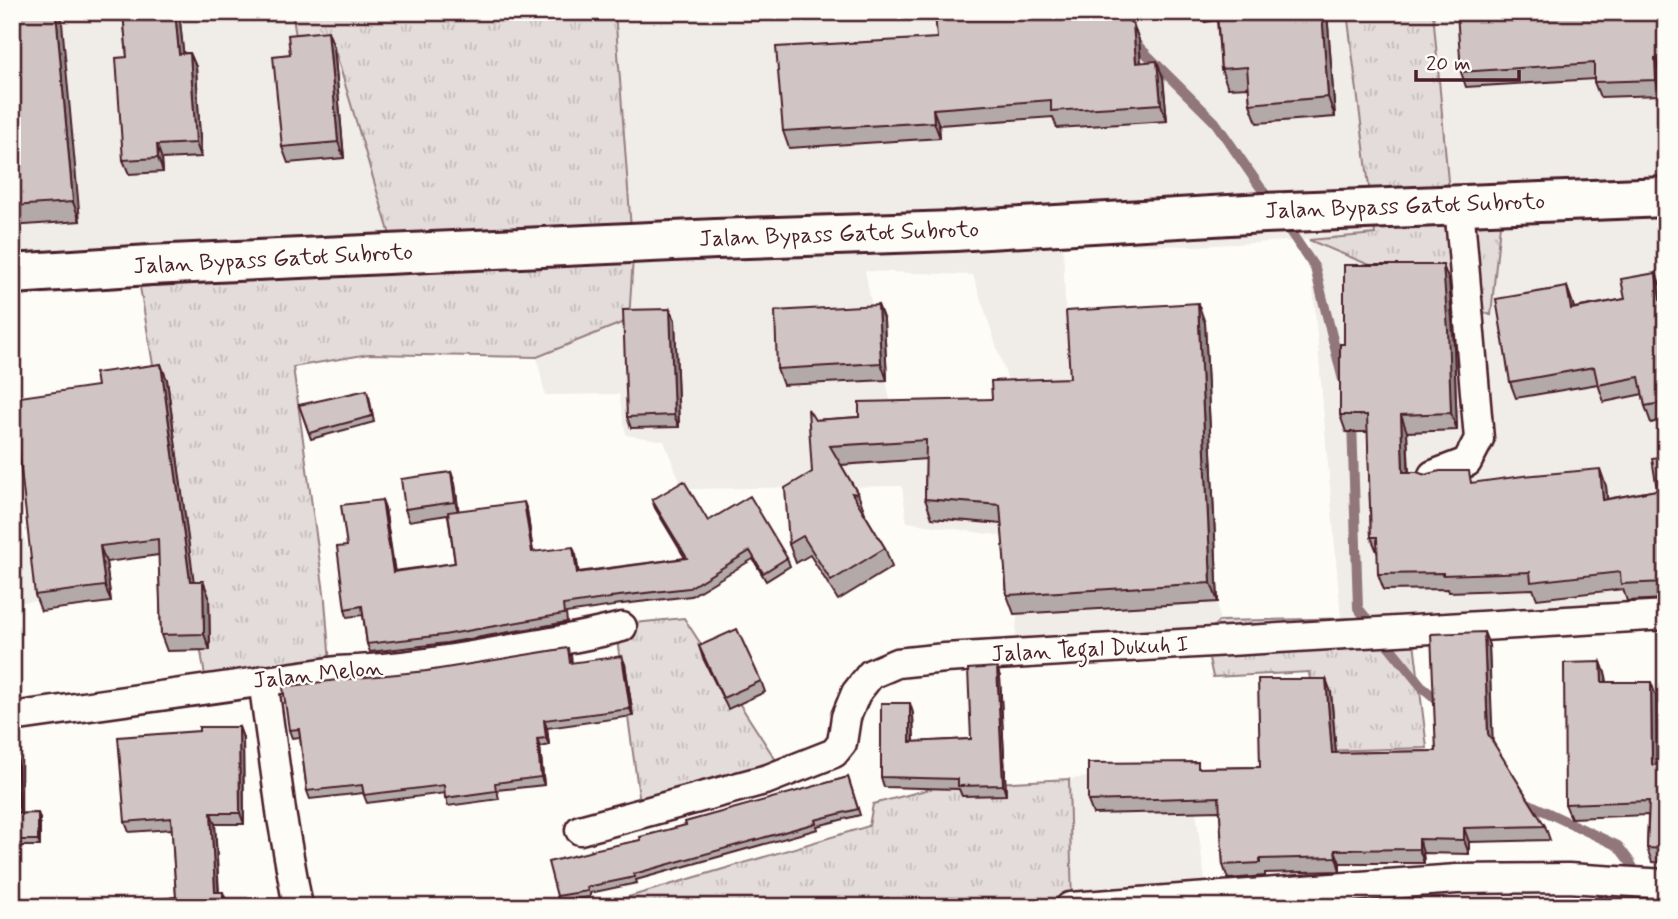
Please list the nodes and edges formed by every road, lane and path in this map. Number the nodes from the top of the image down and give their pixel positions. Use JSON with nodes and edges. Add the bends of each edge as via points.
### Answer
{"nodes":[{"id":1,"x":1666,"y":197,"type":"edge"},
{"id":2,"x":1459,"y":205,"type":"junction"},
{"id":3,"x":12,"y":274,"type":"edge"},
{"id":4,"x":1433,"y":475,"type":"edge"},
{"id":5,"x":1666,"y":615,"type":"edge"},
{"id":6,"x":622,"y":627,"type":"dead end"},
{"id":7,"x":264,"y":680,"type":"junction"},
{"id":8,"x":12,"y":717,"type":"edge"},
{"id":9,"x":580,"y":830,"type":"dead end"},
{"id":10,"x":1666,"y":884,"type":"edge"},
{"id":11,"x":299,"y":907,"type":"edge"},
{"id":12,"x":1070,"y":907,"type":"edge"}],
"edges":[{"from":1,"to":2,"type":"main road","name":"Jalan Bypass Gatot Subroto"},
{"from":2,"to":3,"type":"main road","name":"Jalan Bypass Gatot Subroto"},
{"from":2,"to":4,"type":"street","via":[[1479,439],[1467,462]]},
{"from":5,"to":9,"type":"street","name":"Jalan Tegal Dukuh I","via":[[897,663],[871,674],[856,693],[842,743],[834,753],[768,779]]},
{"from":6,"to":7,"type":"street","name":"Jalan Melon","via":[[442,661]]},
{"from":7,"to":8,"type":"street","name":"Jalan Melon"},
{"from":7,"to":11,"type":"street"},
{"from":10,"to":12,"type":"street","via":[[1568,878],[1457,879]]}]}
